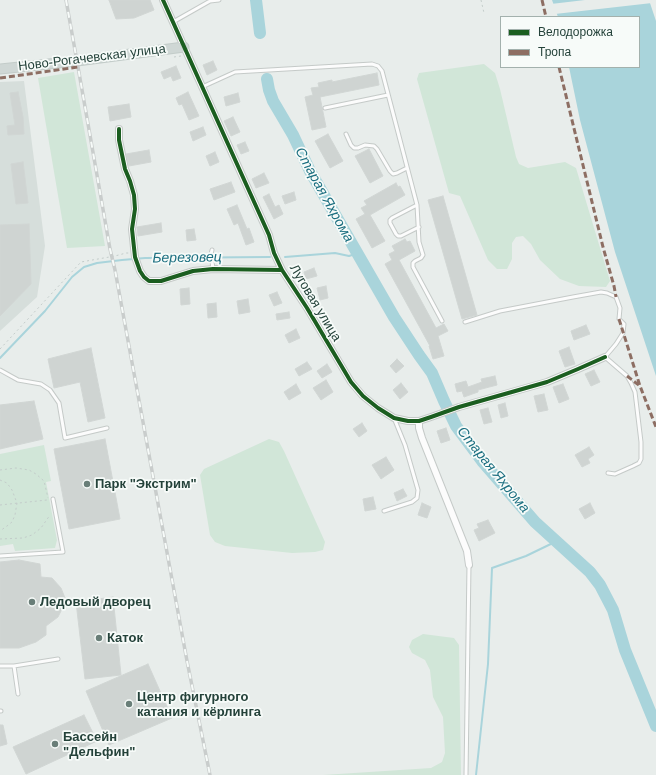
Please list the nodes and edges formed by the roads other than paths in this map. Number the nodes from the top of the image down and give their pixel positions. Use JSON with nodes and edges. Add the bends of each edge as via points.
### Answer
{"nodes":[{"id":1,"x":163,"y":0,"type":"edge"},
{"id":2,"x":219,"y":0,"type":"edge"},
{"id":3,"x":210,"y":1,"type":"edge"},
{"id":4,"x":173,"y":22,"type":"junction"},
{"id":5,"x":184,"y":48,"type":"junction"},
{"id":6,"x":0,"y":69,"type":"edge"},
{"id":7,"x":202,"y":87,"type":"junction"},
{"id":8,"x":388,"y":95,"type":"junction"},
{"id":9,"x":325,"y":108,"type":"dead end"},
{"id":10,"x":119,"y":129,"type":"dead end"},
{"id":11,"x":346,"y":134,"type":"dead end"},
{"id":12,"x":407,"y":168,"type":"junction"},
{"id":13,"x":417,"y":205,"type":"junction"},
{"id":14,"x":419,"y":227,"type":"junction"},
{"id":15,"x":211,"y":252,"type":"dead end"},
{"id":16,"x":213,"y":269,"type":"junction"},
{"id":17,"x":282,"y":270,"type":"junction"},
{"id":18,"x":442,"y":321,"type":"dead end"},
{"id":19,"x":465,"y":322,"type":"dead end"},
{"id":20,"x":605,"y":356,"type":"junction"},
{"id":21,"x":0,"y":370,"type":"edge"},
{"id":22,"x":394,"y":418,"type":"junction"},
{"id":23,"x":419,"y":420,"type":"junction"},
{"id":24,"x":107,"y":428,"type":"dead end"},
{"id":25,"x":608,"y":473,"type":"dead end"},
{"id":26,"x":53,"y":499,"type":"dead end"},
{"id":27,"x":384,"y":511,"type":"dead end"},
{"id":28,"x":0,"y":556,"type":"edge"},
{"id":29,"x":469,"y":565,"type":"joint"},
{"id":30,"x":58,"y":659,"type":"dead end"},
{"id":31,"x":0,"y":666,"type":"edge"},
{"id":32,"x":14,"y":666,"type":"junction"},
{"id":33,"x":18,"y":694,"type":"dead end"},
{"id":34,"x":466,"y":775,"type":"edge"}],
"edges":[{"from":1,"to":4,"type":"street","name":"Луговая улица"},
{"from":2,"to":3,"type":"lane"},
{"from":3,"to":4,"type":"lane"},
{"from":4,"to":5,"type":"street","name":"Луговая улица"},
{"from":5,"to":6,"type":"main road","name":"Ново-Рогачевская улица"},
{"from":5,"to":7,"type":"street","name":"Луговая улица"},
{"from":7,"to":8,"type":"lane","via":[[235,72],[372,64],[382,71]]},
{"from":7,"to":17,"type":"street","name":"Луговая улица","via":[[269,235]]},
{"from":8,"to":9,"type":"lane"},
{"from":8,"to":12,"type":"lane"},
{"from":10,"to":16,"type":"street","via":[[125,169],[134,195],[132,229],[136,257],[144,277],[149,281],[161,281],[193,271]]},
{"from":11,"to":12,"type":"lane","via":[[354,148],[365,145],[378,149],[393,174]]},
{"from":12,"to":13,"type":"lane"},
{"from":13,"to":14,"type":"lane"},
{"from":13,"to":14,"type":"lane","via":[[392,218],[390,223],[398,236]]},
{"from":14,"to":18,"type":"lane","via":[[419,242],[423,255],[415,261],[413,267]]},
{"from":15,"to":16,"type":"lane"},
{"from":16,"to":17,"type":"street"},
{"from":17,"to":22,"type":"street","name":"Луговая улица","via":[[351,382],[363,396]]},
{"from":19,"to":20,"type":"lane","via":[[500,311],[601,292],[616,297],[620,308],[619,319],[624,324],[623,333]]},
{"from":20,"to":23,"type":"street","name":"Луговая улица","via":[[547,382]]},
{"from":20,"to":25,"type":"lane","via":[[627,376],[635,392],[641,442],[639,463],[615,474]]},
{"from":21,"to":24,"type":"lane","via":[[18,380],[41,384],[50,390],[58,403],[65,438]]},
{"from":22,"to":23,"type":"street","name":"Луговая улица"},
{"from":22,"to":27,"type":"lane","via":[[418,490],[417,498],[412,502]]},
{"from":23,"to":29,"type":"street","via":[[422,438],[467,551]]},
{"from":26,"to":28,"type":"lane","via":[[63,552]]},
{"from":29,"to":34,"type":"lane"},
{"from":30,"to":32,"type":"lane"},
{"from":31,"to":32,"type":"lane"},
{"from":32,"to":33,"type":"lane"}]}
